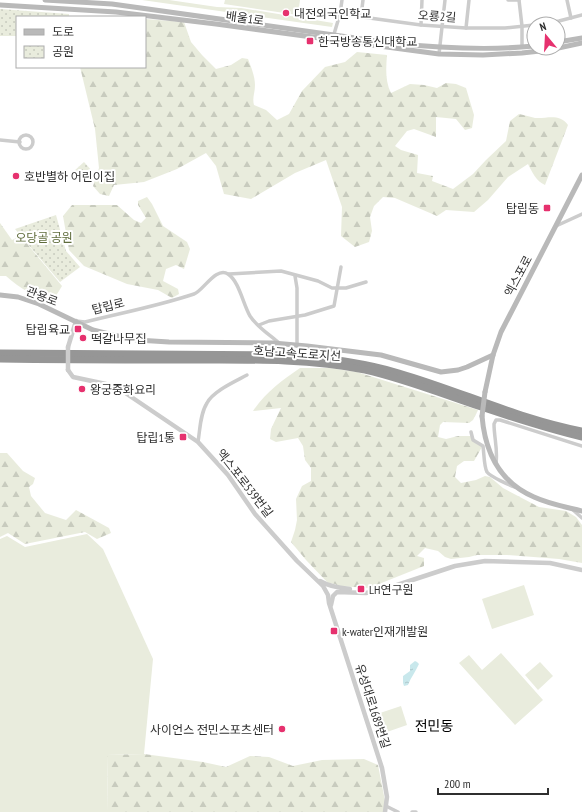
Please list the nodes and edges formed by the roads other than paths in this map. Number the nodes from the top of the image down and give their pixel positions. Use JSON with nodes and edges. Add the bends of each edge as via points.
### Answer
{"nodes":[{"id":1,"x":46,"y":0,"type":"edge"},
{"id":2,"x":342,"y":0,"type":"edge"},
{"id":3,"x":363,"y":0,"type":"edge"},
{"id":4,"x":422,"y":0,"type":"edge"},
{"id":5,"x":445,"y":0,"type":"edge"},
{"id":6,"x":469,"y":0,"type":"edge"},
{"id":7,"x":508,"y":0,"type":"edge"},
{"id":8,"x":519,"y":0,"type":"edge"},
{"id":9,"x":567,"y":0,"type":"edge"},
{"id":10,"x":112,"y":2,"type":"edge"},
{"id":11,"x":0,"y":5,"type":"edge"},
{"id":12,"x":340,"y":14,"type":"junction"},
{"id":13,"x":582,"y":15,"type":"edge"},
{"id":14,"x":361,"y":16,"type":"junction"},
{"id":15,"x":571,"y":18,"type":"junction"},
{"id":16,"x":566,"y":19,"type":"edge"},
{"id":17,"x":421,"y":25,"type":"junction"},
{"id":18,"x":442,"y":26,"type":"junction"},
{"id":19,"x":522,"y":26,"type":"junction"},
{"id":20,"x":526,"y":26,"type":"edge"},
{"id":21,"x":466,"y":28,"type":"junction"},
{"id":22,"x":334,"y":34,"type":"junction"},
{"id":23,"x":582,"y":38,"type":"edge"},
{"id":24,"x":566,"y":41,"type":"edge"},
{"id":25,"x":582,"y":43,"type":"edge"},
{"id":26,"x":440,"y":47,"type":"junction"},
{"id":27,"x":522,"y":47,"type":"junction"},
{"id":28,"x":526,"y":47,"type":"edge"},
{"id":29,"x":439,"y":54,"type":"junction"},
{"id":30,"x":0,"y":140,"type":"edge"},
{"id":31,"x":20,"y":142,"type":"dead end"},
{"id":32,"x":582,"y":175,"type":"edge"},
{"id":33,"x":582,"y":214,"type":"edge"},
{"id":34,"x":555,"y":226,"type":"junction"},
{"id":35,"x":341,"y":267,"type":"dead end"},
{"id":36,"x":229,"y":274,"type":"junction"},
{"id":37,"x":295,"y":276,"type":"junction"},
{"id":38,"x":366,"y":282,"type":"dead end"},
{"id":39,"x":338,"y":288,"type":"junction"},
{"id":40,"x":0,"y":295,"type":"edge"},
{"id":41,"x":297,"y":316,"type":"junction"},
{"id":42,"x":76,"y":321,"type":"junction"},
{"id":43,"x":259,"y":325,"type":"junction"},
{"id":44,"x":280,"y":344,"type":"junction"},
{"id":45,"x":297,"y":346,"type":"junction"},
{"id":46,"x":0,"y":353,"type":"edge"},
{"id":47,"x":493,"y":355,"type":"junction"},
{"id":48,"x":0,"y":359,"type":"edge"},
{"id":49,"x":247,"y":374,"type":"dead end"},
{"id":50,"x":582,"y":431,"type":"edge"},
{"id":51,"x":471,"y":432,"type":"dead end"},
{"id":52,"x":582,"y":437,"type":"edge"},
{"id":53,"x":198,"y":442,"type":"junction"},
{"id":54,"x":582,"y":446,"type":"edge"},
{"id":55,"x":496,"y":464,"type":"junction"},
{"id":56,"x":516,"y":487,"type":"junction"},
{"id":57,"x":572,"y":508,"type":"junction"},
{"id":58,"x":582,"y":511,"type":"edge"},
{"id":59,"x":582,"y":518,"type":"edge"},
{"id":60,"x":582,"y":570,"type":"edge"},
{"id":61,"x":315,"y":578,"type":"junction"},
{"id":62,"x":330,"y":585,"type":"junction"},
{"id":63,"x":336,"y":589,"type":"junction"},
{"id":64,"x":329,"y":594,"type":"junction"},
{"id":65,"x":386,"y":806,"type":"junction"},
{"id":66,"x":385,"y":812,"type":"edge"},
{"id":67,"x":398,"y":812,"type":"edge"},
{"id":68,"x":412,"y":812,"type":"edge"},
{"id":69,"x":416,"y":812,"type":"edge"}],
"edges":[{"from":1,"to":10,"type":"main road","name":"배울1로"},
{"from":2,"to":12,"type":"street"},
{"from":3,"to":14,"type":"street"},
{"from":4,"to":17,"type":"street"},
{"from":5,"to":18,"type":"street"},
{"from":6,"to":21,"type":"street"},
{"from":7,"to":8,"type":"street"},
{"from":8,"to":19,"type":"street"},
{"from":9,"to":15,"type":"street"},
{"from":10,"to":22,"type":"main road","name":"배울1로"},
{"from":11,"to":29,"type":"main road","name":"배울1로","via":[[116,12]]},
{"from":12,"to":14,"type":"street","name":"오룡2길"},
{"from":12,"to":22,"type":"street"},
{"from":13,"to":15,"type":"street"},
{"from":14,"to":17,"type":"street","name":"오룡2길"},
{"from":15,"to":16,"type":"street"},
{"from":17,"to":18,"type":"street","name":"오룡2길"},
{"from":18,"to":21,"type":"street","name":"오룡2길"},
{"from":18,"to":26,"type":"street"},
{"from":19,"to":20,"type":"street","name":"오룡2길"},
{"from":19,"to":21,"type":"street","name":"오룡2길"},
{"from":19,"to":27,"type":"street"},
{"from":22,"to":26,"type":"main road","name":"배울1로"},
{"from":23,"to":24,"type":"main road"},
{"from":25,"to":29,"type":"main road","name":"배울1로","via":[[549,50],[483,56]]},
{"from":26,"to":27,"type":"main road","name":"배울1로"},
{"from":26,"to":29,"type":"street"},
{"from":27,"to":28,"type":"main road","name":"배울1로"},
{"from":30,"to":31,"type":"street"},
{"from":32,"to":34,"type":"main road","name":"엑스포로"},
{"from":33,"to":34,"type":"street"},
{"from":34,"to":47,"type":"main road","name":"엑스포로","via":[[508,316]]},
{"from":35,"to":39,"type":"street"},
{"from":36,"to":37,"type":"street","name":"탑립로","via":[[281,271]]},
{"from":36,"to":42,"type":"street","name":"탑립로","via":[[219,273],[197,294],[85,322]]},
{"from":36,"to":43,"type":"street","via":[[250,316]]},
{"from":37,"to":39,"type":"street","name":"탑립로"},
{"from":37,"to":41,"type":"street"},
{"from":38,"to":39,"type":"street"},
{"from":39,"to":41,"type":"street","via":[[334,306]]},
{"from":40,"to":42,"type":"main road","name":"관용로","via":[[18,297],[39,304]]},
{"from":41,"to":43,"type":"street"},
{"from":41,"to":45,"type":"street"},
{"from":42,"to":44,"type":"main road","name":"탑립로","via":[[93,330],[136,340]]},
{"from":42,"to":53,"type":"street","name":"엑스포로539번길","bridge":true,"via":[[68,347],[68,370],[73,377],[121,390]]},
{"from":43,"to":44,"type":"street"},
{"from":44,"to":45,"type":"main road","name":"탑립로"},
{"from":45,"to":47,"type":"main road","name":"탑립로","via":[[381,355],[441,372],[467,367]]},
{"from":46,"to":50,"type":"highway","name":"호남고속도로지선","via":[[298,355],[332,359],[399,373],[532,418]]},
{"from":47,"to":55,"type":"main road","name":"엑스포로","bridge":true,"via":[[482,416],[486,445]]},
{"from":48,"to":52,"type":"highway","name":"호남고속도로지선","via":[[237,360],[332,364],[398,378],[524,421]]},
{"from":49,"to":53,"type":"street","via":[[216,393],[207,402]]},
{"from":51,"to":56,"type":"street","via":[[474,440],[483,446],[487,472]]},
{"from":53,"to":61,"type":"street","name":"엑스포로539번길","via":[[228,475],[255,514]]},
{"from":54,"to":55,"type":"street","via":[[496,420]]},
{"from":55,"to":56,"type":"main road"},
{"from":56,"to":57,"type":"main road","via":[[535,498]]},
{"from":57,"to":58,"type":"main road"},
{"from":57,"to":59,"type":"street"},
{"from":60,"to":63,"type":"street","via":[[550,563],[485,561],[455,566],[382,590],[366,593]]},
{"from":61,"to":62,"type":"street"},
{"from":61,"to":64,"type":"street"},
{"from":62,"to":63,"type":"street","via":[[334,585]]},
{"from":62,"to":64,"type":"street","via":[[326,587]]},
{"from":63,"to":64,"type":"street"},
{"from":64,"to":65,"type":"street","name":"유성대로1689번길","via":[[329,603],[382,768]]},
{"from":65,"to":66,"type":"street","name":"유성대로1689번길"},
{"from":65,"to":67,"type":"street"},
{"from":68,"to":69,"type":"street"}]}
